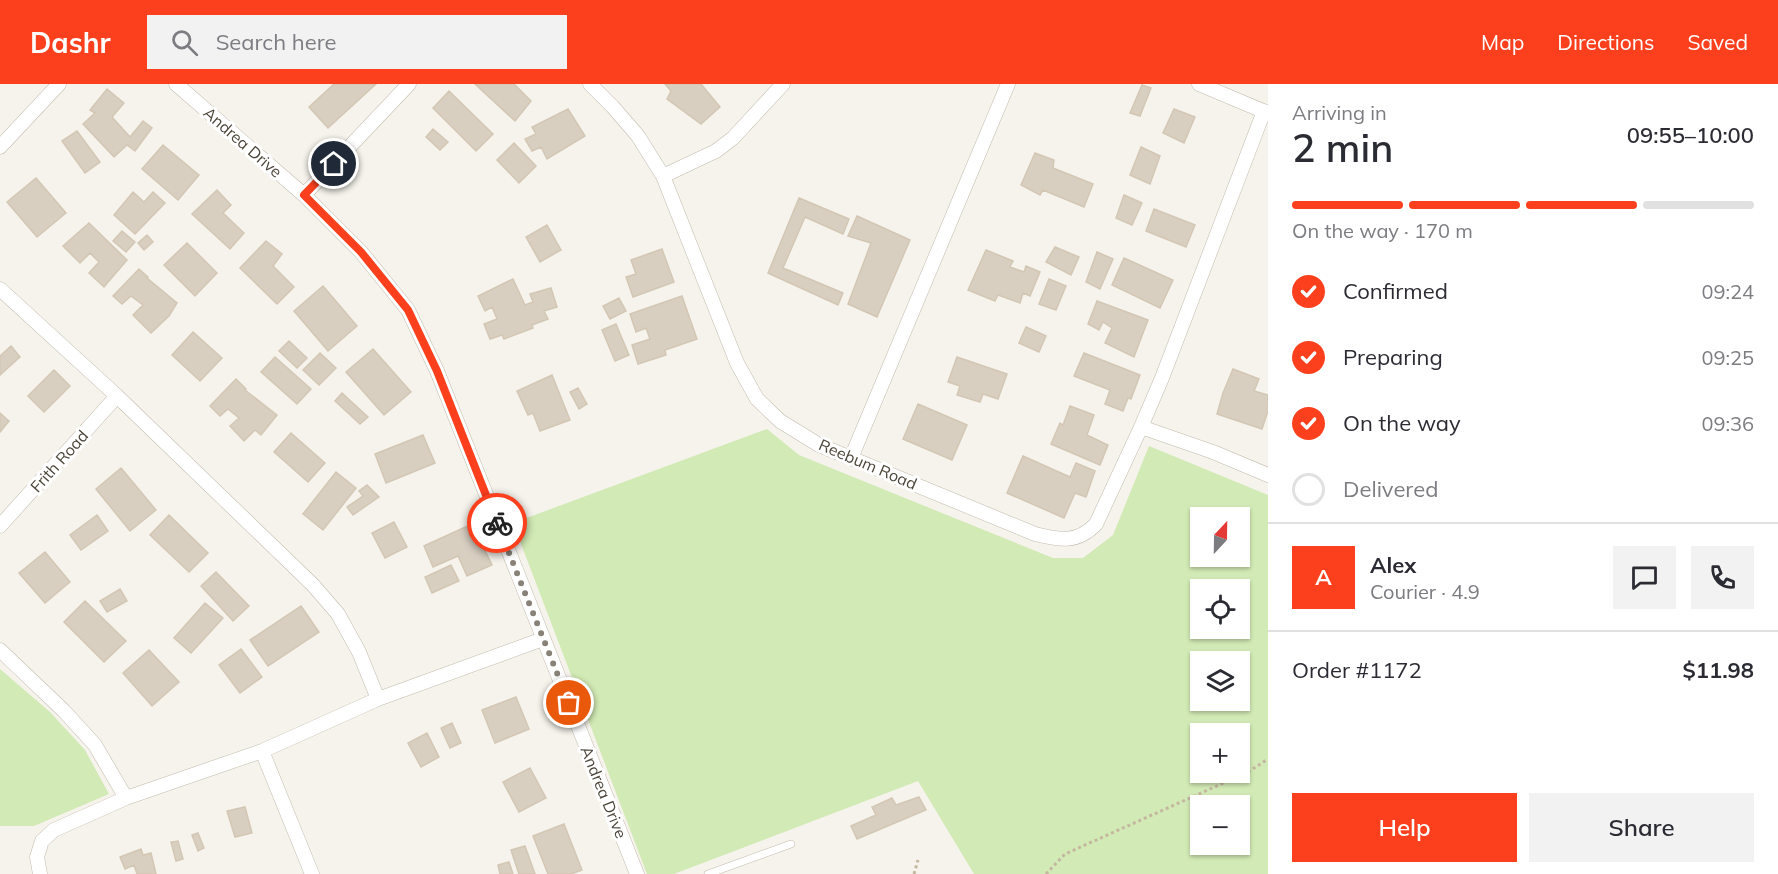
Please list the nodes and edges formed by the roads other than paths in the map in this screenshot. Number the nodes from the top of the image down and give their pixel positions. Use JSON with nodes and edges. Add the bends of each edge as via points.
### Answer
{"nodes":[{"id":1,"x":59,"y":84,"type":"edge"},
{"id":2,"x":176,"y":84,"type":"edge"},
{"id":3,"x":409,"y":84,"type":"edge"},
{"id":4,"x":590,"y":84,"type":"edge"},
{"id":5,"x":783,"y":84,"type":"edge"},
{"id":6,"x":1008,"y":84,"type":"edge"},
{"id":7,"x":1199,"y":84,"type":"edge"},
{"id":8,"x":1266,"y":112,"type":"edge"},
{"id":9,"x":0,"y":147,"type":"edge"},
{"id":10,"x":663,"y":176,"type":"junction"},
{"id":11,"x":304,"y":195,"type":"junction"},
{"id":12,"x":0,"y":289,"type":"edge"},
{"id":13,"x":117,"y":396,"type":"junction"},
{"id":14,"x":1140,"y":427,"type":"junction"},
{"id":15,"x":851,"y":458,"type":"junction"},
{"id":16,"x":1268,"y":475,"type":"edge"},
{"id":17,"x":0,"y":526,"type":"edge"},
{"id":18,"x":543,"y":639,"type":"junction"},
{"id":19,"x":0,"y":650,"type":"edge"},
{"id":20,"x":378,"y":699,"type":"junction"},
{"id":21,"x":262,"y":751,"type":"junction"},
{"id":22,"x":126,"y":798,"type":"junction"},
{"id":23,"x":791,"y":844,"type":"dead end"},
{"id":24,"x":40,"y":874,"type":"edge"},
{"id":25,"x":312,"y":874,"type":"edge"},
{"id":26,"x":637,"y":874,"type":"edge"},
{"id":27,"x":708,"y":874,"type":"edge"}],
"edges":[{"from":1,"to":9,"type":"street"},
{"from":2,"to":11,"type":"street","name":"Andrea Drive"},
{"from":3,"to":11,"type":"street"},
{"from":4,"to":10,"type":"street","name":"Reebum Road","via":[[638,136]]},
{"from":5,"to":10,"type":"street","via":[[733,138],[716,151]]},
{"from":6,"to":15,"type":"street"},
{"from":7,"to":8,"type":"street"},
{"from":8,"to":14,"type":"street","name":"Reebum Road"},
{"from":10,"to":15,"type":"street","name":"Reebum Road","via":[[737,363],[757,399],[780,421],[819,445]]},
{"from":11,"to":18,"type":"street","name":"Andrea Drive","via":[[361,252],[408,310],[437,371]]},
{"from":12,"to":13,"type":"street"},
{"from":13,"to":17,"type":"street","name":"Frith Road"},
{"from":13,"to":20,"type":"street","via":[[273,545],[338,614]]},
{"from":14,"to":15,"type":"street","name":"Reebum Road","via":[[1096,524],[1086,535],[1070,539],[1035,534]]},
{"from":14,"to":16,"type":"street"},
{"from":18,"to":20,"type":"street"},
{"from":18,"to":26,"type":"street","name":"Andrea Drive"},
{"from":19,"to":22,"type":"street","via":[[95,745]]},
{"from":20,"to":21,"type":"street"},
{"from":21,"to":22,"type":"street"},
{"from":21,"to":25,"type":"street"},
{"from":22,"to":24,"type":"street","via":[[54,830],[39,849]]},
{"from":23,"to":27,"type":"lane"}]}
